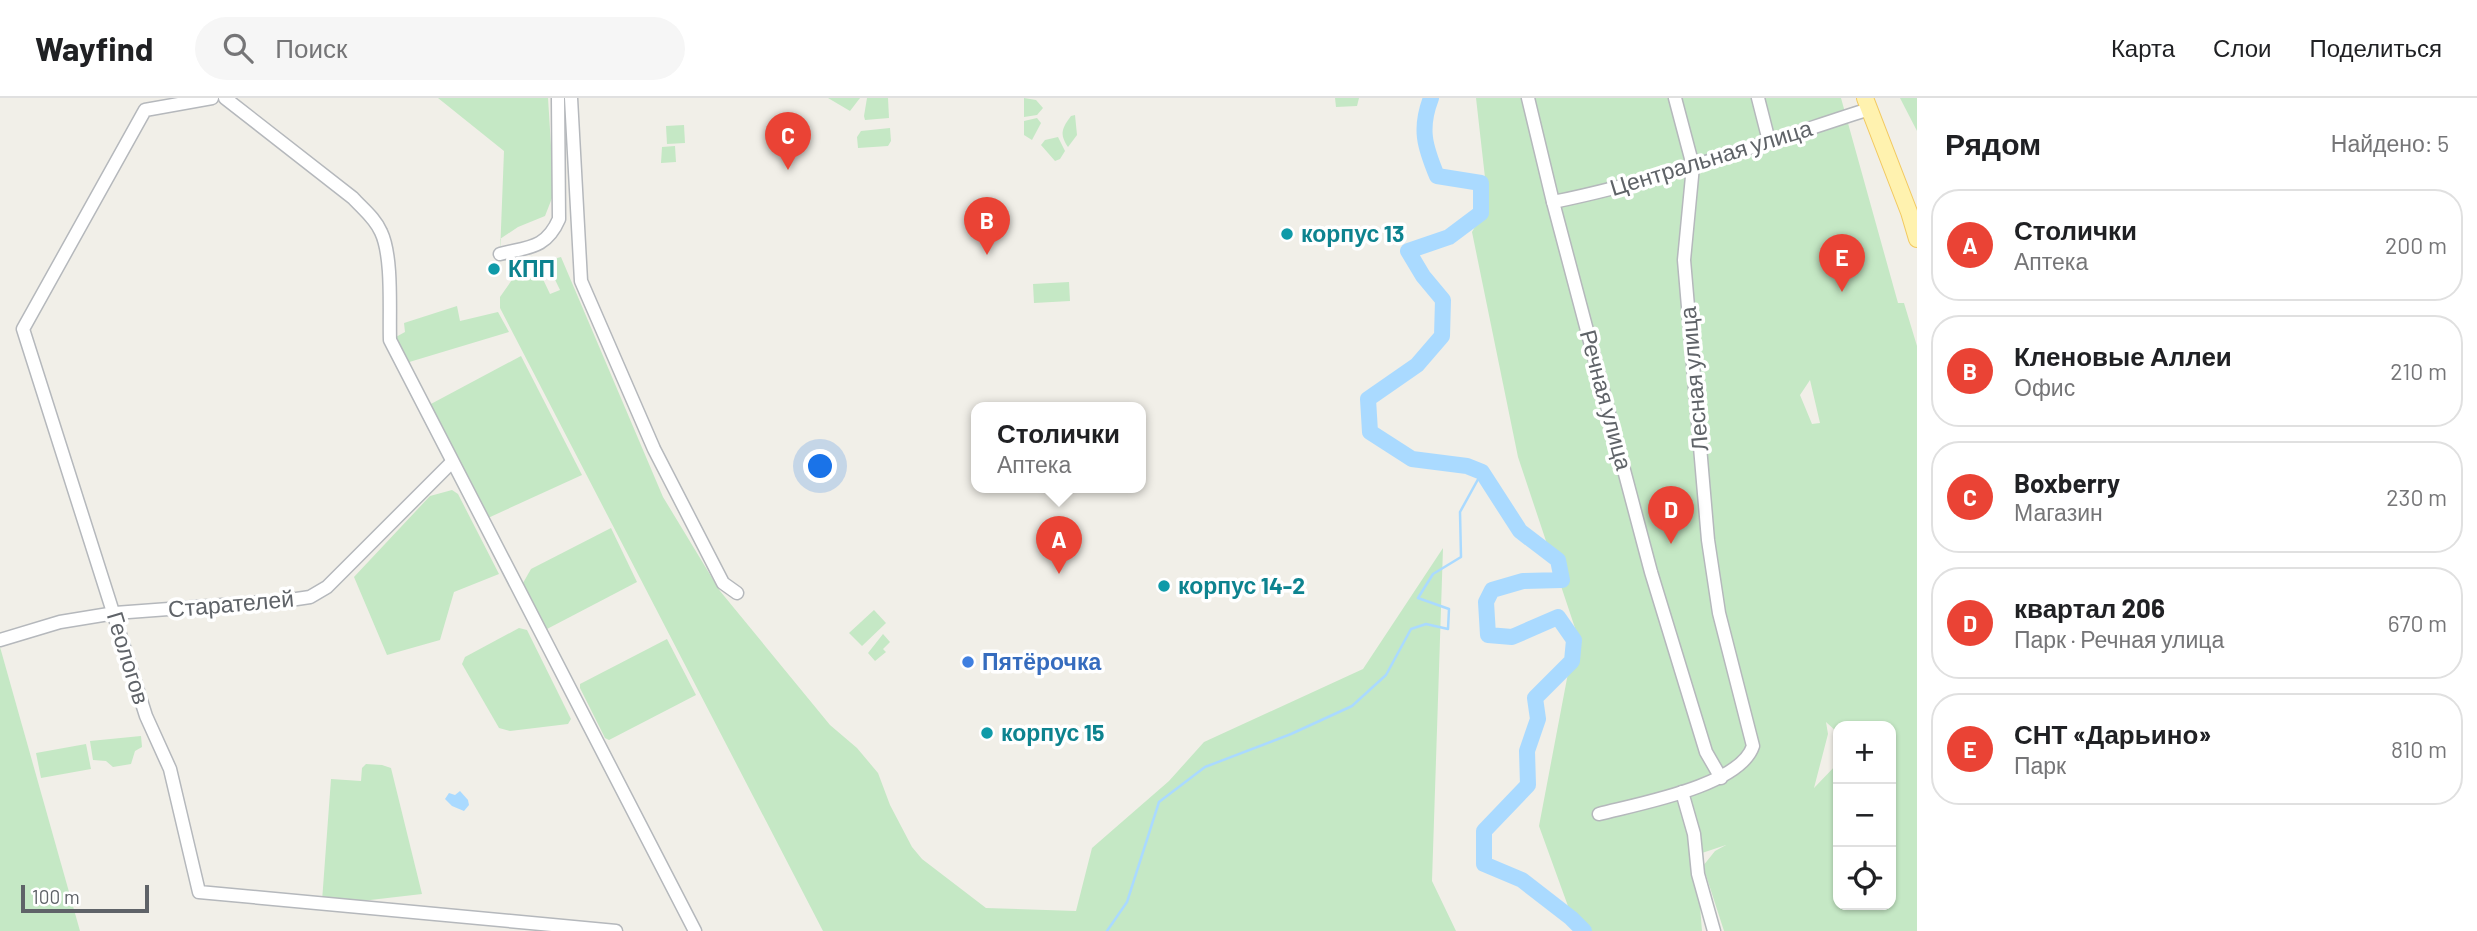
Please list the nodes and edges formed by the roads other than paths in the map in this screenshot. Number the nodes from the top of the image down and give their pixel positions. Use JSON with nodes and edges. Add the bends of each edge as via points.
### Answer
{"nodes":[{"id":1,"x":212,"y":98,"type":"edge"},
{"id":2,"x":225,"y":98,"type":"edge"},
{"id":3,"x":558,"y":98,"type":"edge"},
{"id":4,"x":571,"y":98,"type":"edge"},
{"id":5,"x":1528,"y":98,"type":"edge"},
{"id":6,"x":1675,"y":98,"type":"edge"},
{"id":7,"x":1758,"y":98,"type":"edge"},
{"id":8,"x":1867,"y":103,"type":"edge"},
{"id":9,"x":1769,"y":141,"type":"junction"},
{"id":10,"x":1693,"y":166,"type":"junction"},
{"id":11,"x":1553,"y":202,"type":"junction"},
{"id":12,"x":1917,"y":239,"type":"edge"},
{"id":13,"x":500,"y":254,"type":"dead end"},
{"id":14,"x":452,"y":462,"type":"junction"},
{"id":15,"x":737,"y":593,"type":"dead end"},
{"id":16,"x":115,"y":613,"type":"junction"},
{"id":17,"x":0,"y":640,"type":"edge"},
{"id":18,"x":1721,"y":778,"type":"junction"},
{"id":19,"x":1682,"y":792,"type":"junction"},
{"id":20,"x":1600,"y":814,"type":"dead end"},
{"id":21,"x":616,"y":931,"type":"edge"},
{"id":22,"x":695,"y":931,"type":"edge"},
{"id":23,"x":1714,"y":931,"type":"edge"}],
"edges":[{"from":1,"to":16,"type":"street","name":"Геологов","via":[[145,110],[23,329]]},
{"from":2,"to":14,"type":"street","via":[[353,198],[382,233],[390,340]]},
{"from":3,"to":13,"type":"street","via":[[559,219],[544,242]]},
{"from":4,"to":15,"type":"street","via":[[581,281],[653,449],[723,583]]},
{"from":5,"to":11,"type":"street","name":"Речная улица"},
{"from":6,"to":10,"type":"street"},
{"from":7,"to":9,"type":"street"},
{"from":8,"to":9,"type":"street","name":"Центральная улица"},
{"from":8,"to":12,"type":"main road"},
{"from":9,"to":10,"type":"street","name":"Центральная улица"},
{"from":10,"to":11,"type":"street","name":"Центральная улица"},
{"from":10,"to":18,"type":"street","name":"Лесная улица","via":[[1684,260],[1708,540],[1719,613],[1753,746],[1751,754]]},
{"from":11,"to":18,"type":"street","name":"Речная улица","via":[[1655,584],[1706,752]]},
{"from":14,"to":16,"type":"street","name":"Старателей","via":[[327,587],[310,597]]},
{"from":14,"to":22,"type":"street"},
{"from":16,"to":17,"type":"street","name":"Старателей","via":[[60,622]]},
{"from":16,"to":21,"type":"street","name":"Геологов","via":[[146,716],[170,769],[200,892]]},
{"from":18,"to":19,"type":"street"},
{"from":19,"to":20,"type":"street"},
{"from":19,"to":23,"type":"street"}]}
